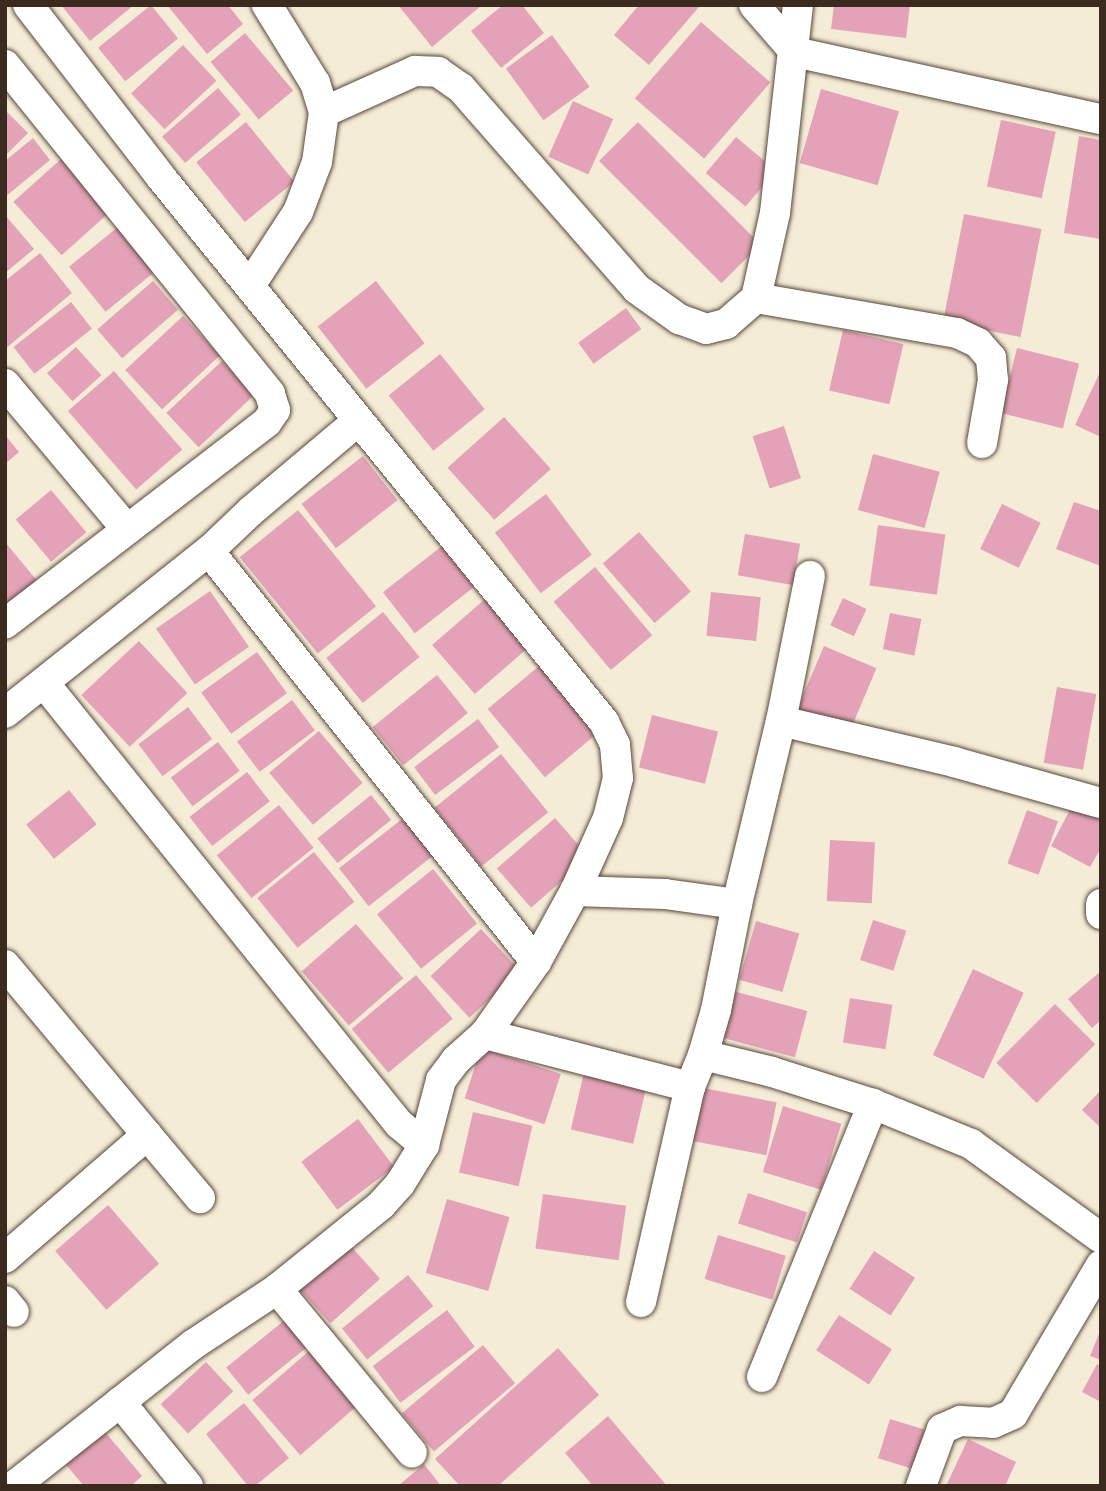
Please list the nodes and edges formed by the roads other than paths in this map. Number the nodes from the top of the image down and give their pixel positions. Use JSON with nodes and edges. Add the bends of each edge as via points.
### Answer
{"nodes":[{"id":1,"x":27,"y":5,"type":"edge"},
{"id":2,"x":267,"y":5,"type":"edge"},
{"id":3,"x":754,"y":5,"type":"edge"},
{"id":4,"x":798,"y":5,"type":"edge"},
{"id":5,"x":795,"y":52,"type":"junction"},
{"id":6,"x":5,"y":65,"type":"edge"},
{"id":7,"x":324,"y":112,"type":"junction"},
{"id":8,"x":1101,"y":119,"type":"edge"},
{"id":9,"x":251,"y":284,"type":"junction"},
{"id":10,"x":756,"y":298,"type":"junction"},
{"id":11,"x":5,"y":384,"type":"edge"},
{"id":12,"x":358,"y":421,"type":"junction"},
{"id":13,"x":982,"y":443,"type":"dead end"},
{"id":14,"x":126,"y":528,"type":"junction"},
{"id":15,"x":209,"y":551,"type":"junction"},
{"id":16,"x":810,"y":576,"type":"dead end"},
{"id":17,"x":5,"y":624,"type":"edge"},
{"id":18,"x":44,"y":683,"type":"junction"},
{"id":19,"x":8,"y":707,"type":"edge"},
{"id":20,"x":781,"y":721,"type":"junction"},
{"id":21,"x":1101,"y":803,"type":"edge"},
{"id":22,"x":575,"y":891,"type":"junction"},
{"id":23,"x":737,"y":904,"type":"junction"},
{"id":24,"x":1101,"y":904,"type":"edge"},
{"id":25,"x":1101,"y":914,"type":"edge"},
{"id":26,"x":536,"y":962,"type":"junction"},
{"id":27,"x":5,"y":965,"type":"edge"},
{"id":28,"x":485,"y":1034,"type":"junction"},
{"id":29,"x":703,"y":1055,"type":"junction"},
{"id":30,"x":690,"y":1087,"type":"junction"},
{"id":31,"x":873,"y":1104,"type":"junction"},
{"id":32,"x":147,"y":1135,"type":"junction"},
{"id":33,"x":424,"y":1145,"type":"junction"},
{"id":34,"x":200,"y":1198,"type":"dead end"},
{"id":35,"x":1101,"y":1238,"type":"edge"},
{"id":36,"x":5,"y":1258,"type":"edge"},
{"id":37,"x":1101,"y":1265,"type":"edge"},
{"id":38,"x":277,"y":1289,"type":"junction"},
{"id":39,"x":641,"y":1302,"type":"dead end"},
{"id":40,"x":762,"y":1377,"type":"dead end"},
{"id":41,"x":120,"y":1402,"type":"junction"},
{"id":42,"x":412,"y":1453,"type":"dead end"},
{"id":43,"x":14,"y":1486,"type":"edge"},
{"id":44,"x":188,"y":1486,"type":"edge"},
{"id":45,"x":921,"y":1486,"type":"edge"}],
"edges":[{"from":1,"to":9,"type":"street"},
{"from":2,"to":7,"type":"street","via":[[315,83]]},
{"from":3,"to":5,"type":"street"},
{"from":4,"to":5,"type":"street"},
{"from":5,"to":8,"type":"street"},
{"from":5,"to":10,"type":"street","via":[[775,213]]},
{"from":6,"to":14,"type":"street","via":[[270,394],[275,410],[267,422]]},
{"from":7,"to":9,"type":"street","via":[[317,162],[298,212]]},
{"from":7,"to":10,"type":"street","via":[[415,71],[438,72],[461,88],[638,289],[679,319],[706,329],[726,324]]},
{"from":9,"to":12,"type":"street"},
{"from":10,"to":13,"type":"street","via":[[957,333],[978,343],[991,358],[993,380]]},
{"from":11,"to":14,"type":"street"},
{"from":12,"to":15,"type":"street"},
{"from":12,"to":22,"type":"street","via":[[604,722],[615,745],[618,778],[608,818]]},
{"from":14,"to":17,"type":"street"},
{"from":15,"to":18,"type":"street"},
{"from":15,"to":26,"type":"street"},
{"from":16,"to":20,"type":"street"},
{"from":18,"to":19,"type":"street"},
{"from":18,"to":33,"type":"street","via":[[399,1125]]},
{"from":20,"to":21,"type":"street"},
{"from":20,"to":23,"type":"street"},
{"from":22,"to":23,"type":"street","via":[[665,894]]},
{"from":22,"to":26,"type":"street"},
{"from":23,"to":29,"type":"street"},
{"from":24,"to":25,"type":"street"},
{"from":26,"to":28,"type":"street"},
{"from":27,"to":32,"type":"street"},
{"from":28,"to":30,"type":"street"},
{"from":28,"to":33,"type":"street","via":[[442,1080]]},
{"from":29,"to":30,"type":"street"},
{"from":29,"to":31,"type":"street"},
{"from":30,"to":39,"type":"street"},
{"from":31,"to":35,"type":"street","via":[[971,1144]]},
{"from":31,"to":40,"type":"street"},
{"from":32,"to":34,"type":"street"},
{"from":32,"to":36,"type":"street"},
{"from":33,"to":38,"type":"street","via":[[381,1205]]},
{"from":37,"to":45,"type":"street","via":[[1013,1414],[993,1423],[960,1421],[943,1429]]},
{"from":38,"to":41,"type":"street","via":[[194,1343]]},
{"from":38,"to":42,"type":"street"},
{"from":41,"to":43,"type":"street"},
{"from":41,"to":44,"type":"street"}]}
